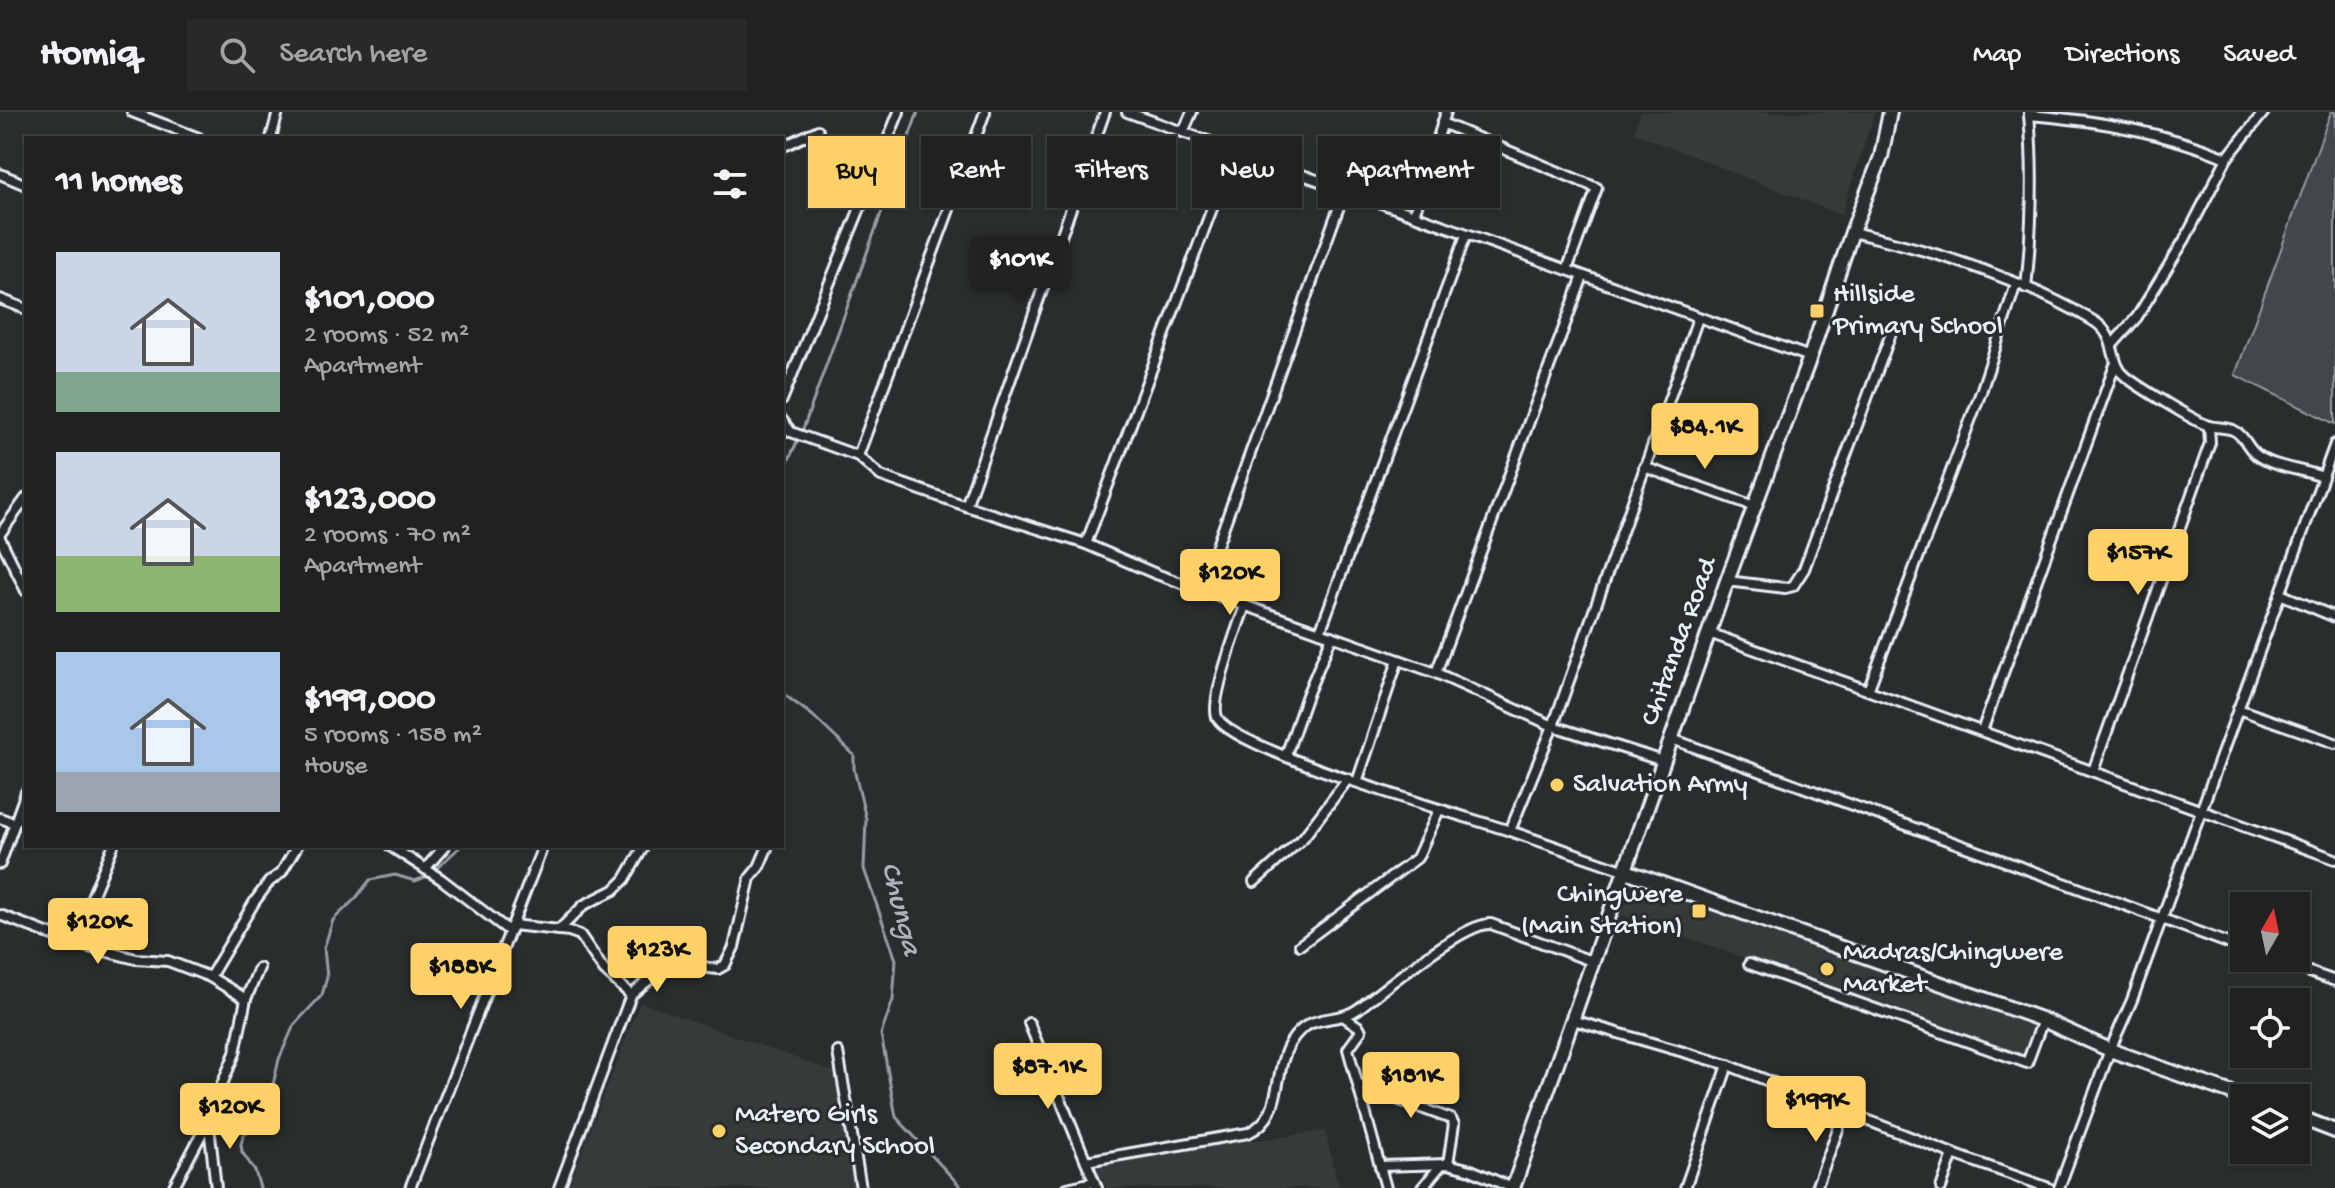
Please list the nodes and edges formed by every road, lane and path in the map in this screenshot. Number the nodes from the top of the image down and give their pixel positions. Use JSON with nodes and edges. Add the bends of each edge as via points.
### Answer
{"nodes":[{"id":1,"x":132,"y":112,"type":"edge"},
{"id":2,"x":278,"y":112,"type":"edge"},
{"id":3,"x":899,"y":112,"type":"edge"},
{"id":4,"x":985,"y":112,"type":"edge"},
{"id":5,"x":1105,"y":112,"type":"edge"},
{"id":6,"x":1127,"y":112,"type":"edge"},
{"id":7,"x":1192,"y":112,"type":"edge"},
{"id":8,"x":1446,"y":112,"type":"edge"},
{"id":9,"x":1890,"y":112,"type":"edge"},
{"id":10,"x":2264,"y":112,"type":"edge"},
{"id":11,"x":2029,"y":114,"type":"edge"},
{"id":12,"x":1442,"y":123,"type":"junction"},
{"id":13,"x":818,"y":130,"type":"dead end"},
{"id":14,"x":1183,"y":132,"type":"junction"},
{"id":15,"x":194,"y":136,"type":"edge"},
{"id":16,"x":272,"y":136,"type":"edge"},
{"id":17,"x":1194,"y":136,"type":"edge"},
{"id":18,"x":784,"y":146,"type":"edge"},
{"id":19,"x":2227,"y":158,"type":"junction"},
{"id":20,"x":0,"y":174,"type":"edge"},
{"id":21,"x":24,"y":184,"type":"edge"},
{"id":22,"x":1212,"y":208,"type":"edge"},
{"id":23,"x":1339,"y":208,"type":"edge"},
{"id":24,"x":1395,"y":208,"type":"edge"},
{"id":25,"x":1414,"y":215,"type":"junction"},
{"id":26,"x":1852,"y":232,"type":"junction"},
{"id":27,"x":1466,"y":235,"type":"junction"},
{"id":28,"x":1567,"y":270,"type":"junction"},
{"id":29,"x":1583,"y":276,"type":"junction"},
{"id":30,"x":2016,"y":284,"type":"junction"},
{"id":31,"x":2026,"y":288,"type":"junction"},
{"id":32,"x":0,"y":299,"type":"edge"},
{"id":33,"x":24,"y":308,"type":"edge"},
{"id":34,"x":1698,"y":318,"type":"junction"},
{"id":35,"x":1893,"y":328,"type":"dead end"},
{"id":36,"x":2113,"y":344,"type":"junction"},
{"id":37,"x":1810,"y":357,"type":"junction"},
{"id":38,"x":2115,"y":365,"type":"junction"},
{"id":39,"x":784,"y":395,"type":"edge"},
{"id":40,"x":784,"y":423,"type":"edge"},
{"id":41,"x":2209,"y":426,"type":"junction"},
{"id":42,"x":2335,"y":444,"type":"edge"},
{"id":43,"x":858,"y":456,"type":"junction"},
{"id":44,"x":1644,"y":467,"type":"junction"},
{"id":45,"x":2322,"y":477,"type":"junction"},
{"id":46,"x":24,"y":501,"type":"edge"},
{"id":47,"x":966,"y":506,"type":"junction"},
{"id":48,"x":1754,"y":506,"type":"junction"},
{"id":49,"x":0,"y":536,"type":"edge"},
{"id":50,"x":1086,"y":544,"type":"junction"},
{"id":51,"x":1727,"y":581,"type":"junction"},
{"id":52,"x":24,"y":587,"type":"edge"},
{"id":53,"x":1201,"y":590,"type":"junction"},
{"id":54,"x":2280,"y":594,"type":"junction"},
{"id":55,"x":1245,"y":606,"type":"junction"},
{"id":56,"x":2335,"y":617,"type":"edge"},
{"id":57,"x":1320,"y":632,"type":"junction"},
{"id":58,"x":1709,"y":633,"type":"junction"},
{"id":59,"x":1332,"y":636,"type":"junction"},
{"id":60,"x":1398,"y":660,"type":"junction"},
{"id":61,"x":1436,"y":673,"type":"junction"},
{"id":62,"x":1869,"y":688,"type":"junction"},
{"id":63,"x":2238,"y":709,"type":"junction"},
{"id":64,"x":1553,"y":726,"type":"junction"},
{"id":65,"x":1982,"y":731,"type":"junction"},
{"id":66,"x":1672,"y":739,"type":"junction"},
{"id":67,"x":2335,"y":743,"type":"edge"},
{"id":68,"x":1286,"y":755,"type":"junction"},
{"id":69,"x":1663,"y":761,"type":"junction"},
{"id":70,"x":2093,"y":771,"type":"junction"},
{"id":71,"x":1352,"y":780,"type":"junction"},
{"id":72,"x":24,"y":797,"type":"edge"},
{"id":73,"x":2202,"y":809,"type":"junction"},
{"id":74,"x":1439,"y":810,"type":"junction"},
{"id":75,"x":0,"y":818,"type":"edge"},
{"id":76,"x":14,"y":823,"type":"junction"},
{"id":77,"x":1510,"y":831,"type":"junction"},
{"id":78,"x":112,"y":848,"type":"edge"},
{"id":79,"x":296,"y":848,"type":"edge"},
{"id":80,"x":393,"y":848,"type":"edge"},
{"id":81,"x":443,"y":848,"type":"edge"},
{"id":82,"x":542,"y":848,"type":"edge"},
{"id":83,"x":643,"y":848,"type":"edge"},
{"id":84,"x":767,"y":848,"type":"edge"},
{"id":85,"x":2335,"y":859,"type":"edge"},
{"id":86,"x":0,"y":864,"type":"edge"},
{"id":87,"x":425,"y":869,"type":"junction"},
{"id":88,"x":1626,"y":871,"type":"junction"},
{"id":89,"x":1254,"y":882,"type":"dead end"},
{"id":90,"x":0,"y":915,"type":"edge"},
{"id":91,"x":2162,"y":920,"type":"junction"},
{"id":92,"x":511,"y":928,"type":"junction"},
{"id":93,"x":559,"y":930,"type":"junction"},
{"id":94,"x":73,"y":943,"type":"junction"},
{"id":95,"x":2230,"y":944,"type":"edge"},
{"id":96,"x":1300,"y":945,"type":"dead end"},
{"id":97,"x":1594,"y":962,"type":"junction"},
{"id":98,"x":1749,"y":964,"type":"dead end"},
{"id":99,"x":259,"y":968,"type":"dead end"},
{"id":100,"x":2310,"y":972,"type":"edge"},
{"id":101,"x":210,"y":977,"type":"junction"},
{"id":102,"x":2335,"y":981,"type":"edge"},
{"id":103,"x":631,"y":995,"type":"junction"},
{"id":104,"x":246,"y":999,"type":"junction"},
{"id":105,"x":1342,"y":1015,"type":"junction"},
{"id":106,"x":1573,"y":1020,"type":"junction"},
{"id":107,"x":2043,"y":1020,"type":"junction"},
{"id":108,"x":1029,"y":1023,"type":"dead end"},
{"id":109,"x":2110,"y":1050,"type":"junction"},
{"id":110,"x":838,"y":1052,"type":"dead end"},
{"id":111,"x":1728,"y":1065,"type":"junction"},
{"id":112,"x":1359,"y":1085,"type":"junction"},
{"id":113,"x":2230,"y":1092,"type":"edge"},
{"id":114,"x":1845,"y":1111,"type":"junction"},
{"id":115,"x":208,"y":1117,"type":"junction"},
{"id":116,"x":2310,"y":1121,"type":"edge"},
{"id":117,"x":2335,"y":1131,"type":"edge"},
{"id":118,"x":1953,"y":1154,"type":"junction"},
{"id":119,"x":1086,"y":1161,"type":"junction"},
{"id":120,"x":1445,"y":1164,"type":"junction"},
{"id":121,"x":1380,"y":1166,"type":"junction"},
{"id":122,"x":1095,"y":1185,"type":"edge"},
{"id":123,"x":173,"y":1188,"type":"edge"},
{"id":124,"x":216,"y":1188,"type":"edge"},
{"id":125,"x":410,"y":1188,"type":"edge"},
{"id":126,"x":559,"y":1188,"type":"edge"},
{"id":127,"x":861,"y":1188,"type":"edge"},
{"id":128,"x":1067,"y":1188,"type":"edge"},
{"id":129,"x":1386,"y":1188,"type":"edge"},
{"id":130,"x":1422,"y":1188,"type":"edge"},
{"id":131,"x":1512,"y":1188,"type":"edge"},
{"id":132,"x":1685,"y":1188,"type":"edge"},
{"id":133,"x":1816,"y":1188,"type":"edge"},
{"id":134,"x":1941,"y":1188,"type":"edge"},
{"id":135,"x":2049,"y":1188,"type":"edge"},
{"id":136,"x":2059,"y":1188,"type":"edge"}],
"edges":[{"from":1,"to":15,"type":"street"},
{"from":2,"to":16,"type":"street"},
{"from":3,"to":39,"type":"street"},
{"from":4,"to":43,"type":"street"},
{"from":5,"to":47,"type":"street"},
{"from":6,"to":14,"type":"street"},
{"from":7,"to":14,"type":"street"},
{"from":8,"to":12,"type":"street"},
{"from":9,"to":26,"type":"street","name":"Chitanda Road","via":[[1881,157]]},
{"from":10,"to":19,"type":"street"},
{"from":11,"to":19,"type":"street","via":[[2163,135]]},
{"from":11,"to":31,"type":"street","via":[[2032,201]]},
{"from":12,"to":25,"type":"street"},
{"from":12,"to":28,"type":"street","via":[[1597,188]]},
{"from":13,"to":18,"type":"street"},
{"from":14,"to":17,"type":"street"},
{"from":19,"to":36,"type":"street","via":[[2185,239],[2137,317]]},
{"from":20,"to":21,"type":"street"},
{"from":22,"to":50,"type":"street"},
{"from":23,"to":53,"type":"street"},
{"from":24,"to":25,"type":"street"},
{"from":25,"to":27,"type":"street"},
{"from":26,"to":30,"type":"street","via":[[1922,248]]},
{"from":26,"to":37,"type":"street","name":"Chitanda Road"},
{"from":27,"to":28,"type":"street"},
{"from":27,"to":57,"type":"street"},
{"from":28,"to":29,"type":"street"},
{"from":29,"to":34,"type":"street"},
{"from":29,"to":61,"type":"street"},
{"from":30,"to":31,"type":"street"},
{"from":30,"to":62,"type":"street","via":[[1990,369]]},
{"from":31,"to":36,"type":"street","via":[[2095,322]]},
{"from":32,"to":33,"type":"street"},
{"from":34,"to":37,"type":"street"},
{"from":34,"to":44,"type":"street"},
{"from":35,"to":51,"type":"street","via":[[1793,586]]},
{"from":36,"to":38,"type":"street"},
{"from":37,"to":48,"type":"street","name":"Chitanda Road"},
{"from":38,"to":41,"type":"street","via":[[2130,380]]},
{"from":38,"to":65,"type":"street"},
{"from":40,"to":43,"type":"street","via":[[791,432]]},
{"from":41,"to":45,"type":"street","via":[[2234,430],[2266,460]]},
{"from":41,"to":70,"type":"street","via":[[2210,443]]},
{"from":42,"to":45,"type":"street"},
{"from":43,"to":47,"type":"street","via":[[881,476]]},
{"from":44,"to":48,"type":"street"},
{"from":44,"to":64,"type":"street"},
{"from":45,"to":54,"type":"street"},
{"from":46,"to":49,"type":"street"},
{"from":47,"to":50,"type":"street"},
{"from":48,"to":51,"type":"street","name":"Chitanda Road"},
{"from":49,"to":52,"type":"street"},
{"from":50,"to":53,"type":"street"},
{"from":51,"to":58,"type":"street","name":"Chitanda Road"},
{"from":53,"to":55,"type":"street"},
{"from":54,"to":56,"type":"street"},
{"from":54,"to":63,"type":"street"},
{"from":55,"to":57,"type":"street"},
{"from":55,"to":68,"type":"street","via":[[1224,670],[1217,719],[1252,743]]},
{"from":57,"to":59,"type":"street"},
{"from":58,"to":62,"type":"street"},
{"from":58,"to":66,"type":"street","name":"Chitanda Road"},
{"from":59,"to":60,"type":"street"},
{"from":59,"to":68,"type":"street"},
{"from":60,"to":61,"type":"street"},
{"from":60,"to":71,"type":"street"},
{"from":61,"to":64,"type":"street"},
{"from":62,"to":65,"type":"street"},
{"from":63,"to":67,"type":"street"},
{"from":63,"to":73,"type":"street"},
{"from":64,"to":69,"type":"street"},
{"from":64,"to":77,"type":"street"},
{"from":65,"to":70,"type":"street"},
{"from":66,"to":69,"type":"street","name":"Chitanda Road"},
{"from":66,"to":91,"type":"street"},
{"from":68,"to":71,"type":"street"},
{"from":69,"to":88,"type":"street","name":"Chitanda Road"},
{"from":70,"to":73,"type":"street"},
{"from":71,"to":74,"type":"street"},
{"from":71,"to":89,"type":"street","via":[[1303,838]]},
{"from":72,"to":76,"type":"street"},
{"from":73,"to":85,"type":"street"},
{"from":73,"to":91,"type":"street"},
{"from":74,"to":77,"type":"street"},
{"from":74,"to":96,"type":"street","via":[[1417,858]]},
{"from":75,"to":76,"type":"street"},
{"from":76,"to":86,"type":"street"},
{"from":77,"to":88,"type":"street"},
{"from":78,"to":94,"type":"street"},
{"from":79,"to":101,"type":"street","via":[[255,901]]},
{"from":80,"to":87,"type":"street"},
{"from":81,"to":87,"type":"street"},
{"from":82,"to":92,"type":"street"},
{"from":83,"to":93,"type":"street","via":[[614,890],[584,905]]},
{"from":84,"to":103,"type":"street","via":[[750,878],[725,965],[718,969],[678,961]]},
{"from":87,"to":92,"type":"street"},
{"from":88,"to":97,"type":"street","name":"Chitanda Road"},
{"from":88,"to":107,"type":"street"},
{"from":90,"to":94,"type":"street"},
{"from":91,"to":95,"type":"street"},
{"from":91,"to":109,"type":"street"},
{"from":92,"to":93,"type":"street"},
{"from":92,"to":125,"type":"street"},
{"from":93,"to":103,"type":"street","via":[[580,935],[604,970]]},
{"from":94,"to":101,"type":"street","via":[[168,961]]},
{"from":97,"to":105,"type":"street","via":[[1484,923],[1354,1012]]},
{"from":97,"to":106,"type":"street","name":"Chitanda Road"},
{"from":98,"to":107,"type":"street","via":[[2027,1063]]},
{"from":99,"to":104,"type":"street"},
{"from":100,"to":102,"type":"street"},
{"from":101,"to":104,"type":"street"},
{"from":103,"to":126,"type":"street"},
{"from":104,"to":115,"type":"street","via":[[235,1053]]},
{"from":105,"to":112,"type":"street","via":[[1361,1031],[1348,1049]]},
{"from":105,"to":119,"type":"street","via":[[1319,1019],[1292,1039],[1274,1107],[1260,1127]]},
{"from":106,"to":111,"type":"street"},
{"from":106,"to":131,"type":"street","name":"Chitanda Road"},
{"from":107,"to":109,"type":"street"},
{"from":108,"to":119,"type":"street"},
{"from":109,"to":113,"type":"street"},
{"from":109,"to":136,"type":"street"},
{"from":110,"to":127,"type":"street"},
{"from":111,"to":114,"type":"street"},
{"from":111,"to":132,"type":"street"},
{"from":112,"to":120,"type":"street","via":[[1451,1119]]},
{"from":112,"to":121,"type":"street"},
{"from":114,"to":118,"type":"street"},
{"from":114,"to":133,"type":"street"},
{"from":115,"to":123,"type":"street"},
{"from":115,"to":124,"type":"street"},
{"from":116,"to":117,"type":"street"},
{"from":118,"to":134,"type":"street"},
{"from":118,"to":135,"type":"street"},
{"from":119,"to":122,"type":"street"},
{"from":120,"to":121,"type":"street"},
{"from":120,"to":130,"type":"street"},
{"from":120,"to":131,"type":"street"},
{"from":121,"to":129,"type":"street"},
{"from":122,"to":128,"type":"street"}]}
